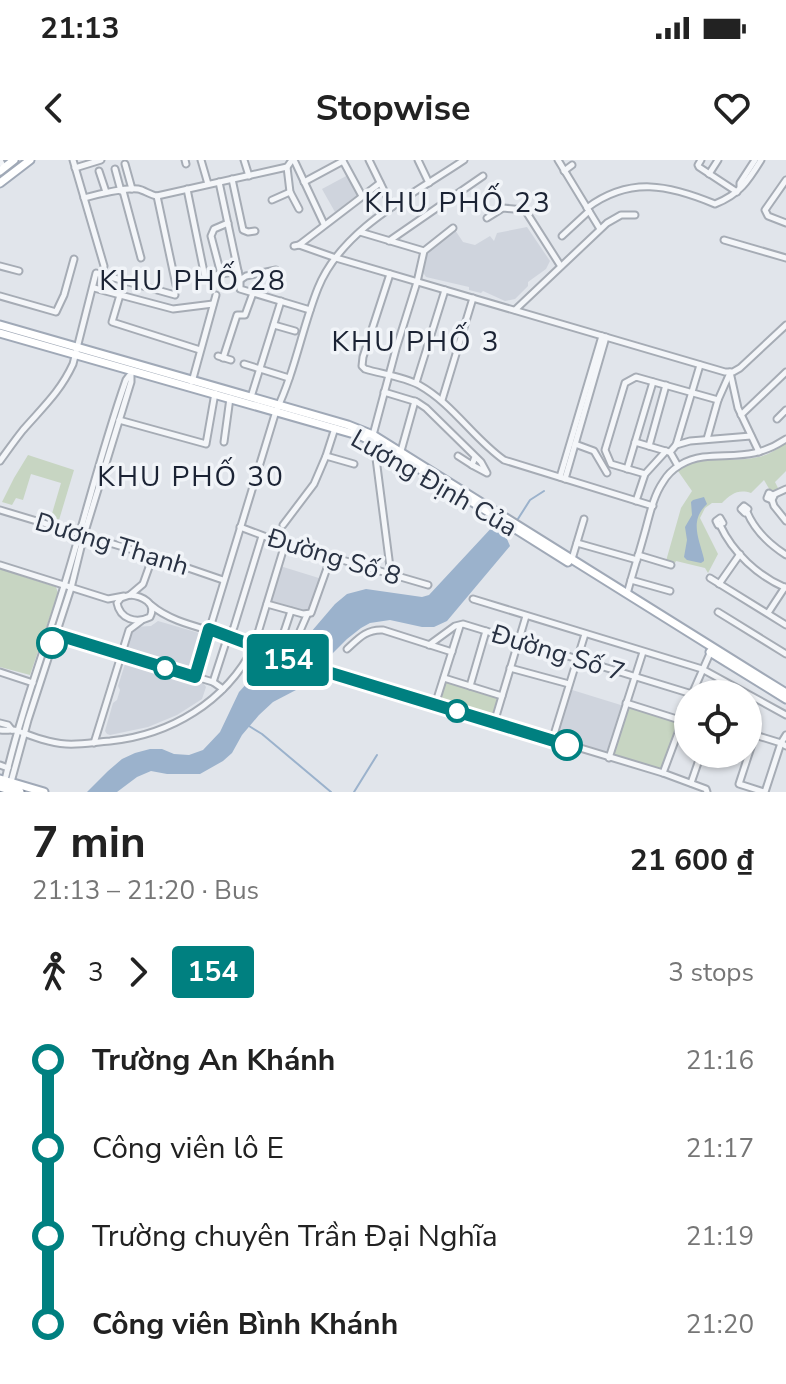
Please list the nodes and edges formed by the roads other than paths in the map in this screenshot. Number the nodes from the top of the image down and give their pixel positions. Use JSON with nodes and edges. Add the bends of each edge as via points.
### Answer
{"nodes":[{"id":1,"x":14,"y":160,"type":"edge"},
{"id":2,"x":30,"y":160,"type":"edge"},
{"id":3,"x":73,"y":160,"type":"edge"},
{"id":4,"x":101,"y":160,"type":"edge"},
{"id":5,"x":201,"y":160,"type":"edge"},
{"id":6,"x":244,"y":160,"type":"edge"},
{"id":7,"x":293,"y":160,"type":"edge"},
{"id":8,"x":342,"y":160,"type":"edge"},
{"id":9,"x":369,"y":160,"type":"edge"},
{"id":10,"x":418,"y":160,"type":"edge"},
{"id":11,"x":464,"y":160,"type":"edge"},
{"id":12,"x":558,"y":160,"type":"edge"},
{"id":13,"x":718,"y":160,"type":"edge"},
{"id":14,"x":758,"y":160,"type":"edge"},
{"id":15,"x":700,"y":162,"type":"edge"},
{"id":16,"x":125,"y":164,"type":"dead end"},
{"id":17,"x":572,"y":165,"type":"dead end"},
{"id":18,"x":1,"y":166,"type":"edge"},
{"id":19,"x":287,"y":167,"type":"junction"},
{"id":20,"x":75,"y":168,"type":"junction"},
{"id":21,"x":115,"y":169,"type":"dead end"},
{"id":22,"x":99,"y":171,"type":"dead end"},
{"id":23,"x":564,"y":171,"type":"junction"},
{"id":24,"x":709,"y":174,"type":"junction"},
{"id":25,"x":249,"y":176,"type":"junction"},
{"id":26,"x":483,"y":176,"type":"dead end"},
{"id":27,"x":232,"y":179,"type":"junction"},
{"id":28,"x":786,"y":180,"type":"edge"},
{"id":29,"x":219,"y":182,"type":"junction"},
{"id":30,"x":304,"y":182,"type":"junction"},
{"id":31,"x":0,"y":183,"type":"edge"},
{"id":32,"x":380,"y":183,"type":"junction"},
{"id":33,"x":429,"y":183,"type":"junction"},
{"id":34,"x":208,"y":184,"type":"junction"},
{"id":35,"x":132,"y":189,"type":"junction"},
{"id":36,"x":187,"y":189,"type":"junction"},
{"id":37,"x":738,"y":190,"type":"junction"},
{"id":38,"x":122,"y":191,"type":"junction"},
{"id":39,"x":106,"y":192,"type":"junction"},
{"id":40,"x":290,"y":192,"type":"junction"},
{"id":41,"x":157,"y":196,"type":"junction"},
{"id":42,"x":362,"y":196,"type":"junction"},
{"id":43,"x":84,"y":198,"type":"junction"},
{"id":44,"x":272,"y":200,"type":"dead end"},
{"id":45,"x":392,"y":207,"type":"junction"},
{"id":46,"x":299,"y":209,"type":"dead end"},
{"id":47,"x":588,"y":209,"type":"junction"},
{"id":48,"x":635,"y":215,"type":"dead end"},
{"id":49,"x":487,"y":218,"type":"dead end"},
{"id":50,"x":228,"y":223,"type":"junction"},
{"id":51,"x":786,"y":223,"type":"edge"},
{"id":52,"x":324,"y":224,"type":"junction"},
{"id":53,"x":453,"y":228,"type":"dead end"},
{"id":54,"x":600,"y":229,"type":"junction"},
{"id":55,"x":255,"y":231,"type":"dead end"},
{"id":56,"x":359,"y":232,"type":"junction"},
{"id":57,"x":562,"y":236,"type":"dead end"},
{"id":58,"x":724,"y":240,"type":"dead end"},
{"id":59,"x":389,"y":241,"type":"junction"},
{"id":60,"x":424,"y":251,"type":"junction"},
{"id":61,"x":141,"y":258,"type":"dead end"},
{"id":62,"x":336,"y":258,"type":"junction"},
{"id":63,"x":786,"y":258,"type":"edge"},
{"id":64,"x":74,"y":259,"type":"dead end"},
{"id":65,"x":560,"y":265,"type":"junction"},
{"id":66,"x":0,"y":266,"type":"edge"},
{"id":67,"x":104,"y":266,"type":"dead end"},
{"id":68,"x":276,"y":270,"type":"dead end"},
{"id":69,"x":19,"y":271,"type":"dead end"},
{"id":70,"x":238,"y":271,"type":"junction"},
{"id":71,"x":221,"y":274,"type":"junction"},
{"id":72,"x":390,"y":274,"type":"junction"},
{"id":73,"x":240,"y":280,"type":"junction"},
{"id":74,"x":417,"y":282,"type":"junction"},
{"id":75,"x":176,"y":285,"type":"dead end"},
{"id":76,"x":94,"y":288,"type":"junction"},
{"id":77,"x":445,"y":290,"type":"junction"},
{"id":78,"x":253,"y":293,"type":"junction"},
{"id":79,"x":120,"y":295,"type":"junction"},
{"id":80,"x":175,"y":295,"type":"dead end"},
{"id":81,"x":216,"y":295,"type":"dead end"},
{"id":82,"x":0,"y":296,"type":"edge"},
{"id":83,"x":473,"y":298,"type":"junction"},
{"id":84,"x":281,"y":301,"type":"junction"},
{"id":85,"x":213,"y":304,"type":"junction"},
{"id":86,"x":310,"y":310,"type":"junction"},
{"id":87,"x":514,"y":310,"type":"junction"},
{"id":88,"x":0,"y":325,"type":"edge"},
{"id":89,"x":274,"y":325,"type":"junction"},
{"id":90,"x":786,"y":325,"type":"edge"},
{"id":91,"x":295,"y":331,"type":"dead end"},
{"id":92,"x":0,"y":333,"type":"edge"},
{"id":93,"x":604,"y":337,"type":"junction"},
{"id":94,"x":200,"y":350,"type":"junction"},
{"id":95,"x":76,"y":351,"type":"junction"},
{"id":96,"x":231,"y":360,"type":"dead end"},
{"id":97,"x":244,"y":364,"type":"dead end"},
{"id":98,"x":700,"y":365,"type":"junction"},
{"id":99,"x":259,"y":368,"type":"junction"},
{"id":100,"x":130,"y":372,"type":"junction"},
{"id":101,"x":730,"y":372,"type":"junction"},
{"id":102,"x":786,"y":372,"type":"edge"},
{"id":103,"x":388,"y":376,"type":"junction"},
{"id":104,"x":289,"y":378,"type":"junction"},
{"id":105,"x":653,"y":382,"type":"junction"},
{"id":106,"x":192,"y":383,"type":"junction"},
{"id":107,"x":416,"y":383,"type":"junction"},
{"id":108,"x":666,"y":385,"type":"junction"},
{"id":109,"x":384,"y":392,"type":"junction"},
{"id":110,"x":215,"y":393,"type":"junction"},
{"id":111,"x":691,"y":393,"type":"junction"},
{"id":112,"x":231,"y":397,"type":"junction"},
{"id":113,"x":251,"y":397,"type":"junction"},
{"id":114,"x":442,"y":400,"type":"junction"},
{"id":115,"x":718,"y":400,"type":"junction"},
{"id":116,"x":415,"y":401,"type":"junction"},
{"id":117,"x":278,"y":408,"type":"junction"},
{"id":118,"x":741,"y":415,"type":"junction"},
{"id":119,"x":119,"y":420,"type":"junction"},
{"id":120,"x":335,"y":427,"type":"junction"},
{"id":121,"x":751,"y":436,"type":"junction"},
{"id":122,"x":374,"y":439,"type":"junction"},
{"id":123,"x":707,"y":439,"type":"junction"},
{"id":124,"x":786,"y":439,"type":"edge"},
{"id":125,"x":224,"y":442,"type":"dead end"},
{"id":126,"x":635,"y":442,"type":"junction"},
{"id":127,"x":575,"y":444,"type":"junction"},
{"id":128,"x":676,"y":445,"type":"junction"},
{"id":129,"x":649,"y":446,"type":"junction"},
{"id":130,"x":401,"y":451,"type":"junction"},
{"id":131,"x":668,"y":452,"type":"junction"},
{"id":132,"x":759,"y":452,"type":"junction"},
{"id":133,"x":326,"y":456,"type":"junction"},
{"id":134,"x":458,"y":456,"type":"dead end"},
{"id":135,"x":475,"y":457,"type":"junction"},
{"id":136,"x":0,"y":461,"type":"edge"},
{"id":137,"x":354,"y":464,"type":"dead end"},
{"id":138,"x":472,"y":465,"type":"junction"},
{"id":139,"x":678,"y":466,"type":"junction"},
{"id":140,"x":627,"y":469,"type":"junction"},
{"id":141,"x":607,"y":473,"type":"dead end"},
{"id":142,"x":645,"y":474,"type":"junction"},
{"id":143,"x":563,"y":478,"type":"junction"},
{"id":144,"x":786,"y":489,"type":"edge"},
{"id":145,"x":636,"y":501,"type":"junction"},
{"id":146,"x":482,"y":506,"type":"junction"},
{"id":147,"x":653,"y":506,"type":"junction"},
{"id":148,"x":0,"y":510,"type":"edge"},
{"id":149,"x":747,"y":512,"type":"dead end"},
{"id":150,"x":584,"y":519,"type":"dead end"},
{"id":151,"x":786,"y":521,"type":"edge"},
{"id":152,"x":283,"y":525,"type":"dead end"},
{"id":153,"x":720,"y":525,"type":"dead end"},
{"id":154,"x":240,"y":527,"type":"junction"},
{"id":155,"x":81,"y":534,"type":"junction"},
{"id":156,"x":262,"y":536,"type":"junction"},
{"id":157,"x":531,"y":537,"type":"junction"},
{"id":158,"x":577,"y":543,"type":"junction"},
{"id":159,"x":285,"y":544,"type":"junction"},
{"id":160,"x":740,"y":554,"type":"junction"},
{"id":161,"x":786,"y":555,"type":"edge"},
{"id":162,"x":153,"y":556,"type":"junction"},
{"id":163,"x":331,"y":557,"type":"junction"},
{"id":164,"x":638,"y":557,"type":"junction"},
{"id":165,"x":572,"y":559,"type":"junction"},
{"id":166,"x":0,"y":565,"type":"edge"},
{"id":167,"x":671,"y":565,"type":"dead end"},
{"id":168,"x":391,"y":575,"type":"junction"},
{"id":169,"x":710,"y":578,"type":"dead end"},
{"id":170,"x":223,"y":580,"type":"junction"},
{"id":171,"x":631,"y":580,"type":"junction"},
{"id":172,"x":143,"y":584,"type":"junction"},
{"id":173,"x":719,"y":584,"type":"junction"},
{"id":174,"x":428,"y":585,"type":"dead end"},
{"id":175,"x":68,"y":586,"type":"junction"},
{"id":176,"x":786,"y":588,"type":"edge"},
{"id":177,"x":670,"y":591,"type":"dead end"},
{"id":178,"x":627,"y":594,"type":"junction"},
{"id":179,"x":127,"y":596,"type":"junction"},
{"id":180,"x":108,"y":599,"type":"junction"},
{"id":181,"x":473,"y":599,"type":"dead end"},
{"id":182,"x":149,"y":603,"type":"junction"},
{"id":183,"x":267,"y":604,"type":"junction"},
{"id":184,"x":120,"y":611,"type":"junction"},
{"id":185,"x":291,"y":611,"type":"junction"},
{"id":186,"x":718,"y":612,"type":"dead end"},
{"id":187,"x":768,"y":614,"type":"junction"},
{"id":188,"x":164,"y":615,"type":"junction"},
{"id":189,"x":307,"y":615,"type":"junction"},
{"id":190,"x":125,"y":616,"type":"junction"},
{"id":191,"x":526,"y":616,"type":"junction"},
{"id":192,"x":143,"y":620,"type":"junction"},
{"id":193,"x":460,"y":625,"type":"junction"},
{"id":194,"x":786,"y":625,"type":"edge"},
{"id":195,"x":209,"y":629,"type":"junction"},
{"id":196,"x":129,"y":630,"type":"junction"},
{"id":197,"x":300,"y":631,"type":"dead end"},
{"id":198,"x":486,"y":631,"type":"junction"},
{"id":199,"x":52,"y":634,"type":"junction"},
{"id":200,"x":585,"y":634,"type":"junction"},
{"id":201,"x":283,"y":635,"type":"dead end"},
{"id":202,"x":230,"y":636,"type":"junction"},
{"id":203,"x":519,"y":640,"type":"junction"},
{"id":204,"x":429,"y":645,"type":"junction"},
{"id":205,"x":254,"y":646,"type":"junction"},
{"id":206,"x":712,"y":650,"type":"junction"},
{"id":207,"x":452,"y":652,"type":"junction"},
{"id":208,"x":643,"y":652,"type":"junction"},
{"id":209,"x":121,"y":654,"type":"junction"},
{"id":210,"x":354,"y":654,"type":"dead end"},
{"id":211,"x":786,"y":654,"type":"edge"},
{"id":212,"x":577,"y":659,"type":"junction"},
{"id":213,"x":510,"y":668,"type":"junction"},
{"id":214,"x":702,"y":669,"type":"junction"},
{"id":215,"x":0,"y":672,"type":"edge"},
{"id":216,"x":195,"y":677,"type":"junction"},
{"id":217,"x":635,"y":677,"type":"junction"},
{"id":218,"x":444,"y":678,"type":"junction"},
{"id":219,"x":698,"y":680,"type":"edge"},
{"id":220,"x":721,"y":680,"type":"edge"},
{"id":221,"x":213,"y":682,"type":"junction"},
{"id":222,"x":36,"y":684,"type":"junction"},
{"id":223,"x":569,"y":684,"type":"junction"},
{"id":224,"x":470,"y":686,"type":"junction"},
{"id":225,"x":223,"y":689,"type":"junction"},
{"id":226,"x":674,"y":689,"type":"edge"},
{"id":227,"x":786,"y":693,"type":"edge"},
{"id":228,"x":502,"y":696,"type":"junction"},
{"id":229,"x":786,"y":699,"type":"edge"},
{"id":230,"x":762,"y":702,"type":"edge"},
{"id":231,"x":626,"y":703,"type":"junction"},
{"id":232,"x":435,"y":705,"type":"junction"},
{"id":233,"x":786,"y":715,"type":"edge"},
{"id":234,"x":674,"y":718,"type":"edge"},
{"id":235,"x":0,"y":723,"type":"edge"},
{"id":236,"x":494,"y":723,"type":"junction"},
{"id":237,"x":0,"y":730,"type":"edge"},
{"id":238,"x":18,"y":732,"type":"junction"},
{"id":239,"x":786,"y":735,"type":"edge"},
{"id":240,"x":552,"y":741,"type":"junction"},
{"id":241,"x":94,"y":743,"type":"junction"},
{"id":242,"x":674,"y":744,"type":"edge"},
{"id":243,"x":784,"y":745,"type":"edge"},
{"id":244,"x":609,"y":758,"type":"junction"},
{"id":245,"x":0,"y":765,"type":"edge"},
{"id":246,"x":8,"y":768,"type":"junction"},
{"id":247,"x":696,"y":768,"type":"edge"},
{"id":248,"x":663,"y":773,"type":"junction"},
{"id":249,"x":4,"y":782,"type":"edge"},
{"id":250,"x":691,"y":783,"type":"junction"},
{"id":251,"x":19,"y":792,"type":"edge"},
{"id":252,"x":44,"y":792,"type":"edge"},
{"id":253,"x":707,"y":792,"type":"edge"},
{"id":254,"x":764,"y":792,"type":"edge"}],
"edges":[{"from":1,"to":18,"type":"main road"},
{"from":2,"to":31,"type":"main road"},
{"from":3,"to":20,"type":"street"},
{"from":4,"to":20,"type":"street"},
{"from":5,"to":34,"type":"street"},
{"from":6,"to":25,"type":"street"},
{"from":7,"to":19,"type":"street"},
{"from":7,"to":30,"type":"street"},
{"from":8,"to":30,"type":"street"},
{"from":8,"to":42,"type":"street"},
{"from":9,"to":32,"type":"street"},
{"from":10,"to":33,"type":"street"},
{"from":11,"to":33,"type":"street"},
{"from":12,"to":23,"type":"street"},
{"from":13,"to":24,"type":"street"},
{"from":14,"to":37,"type":"street"},
{"from":15,"to":24,"type":"street"},
{"from":16,"to":35,"type":"street"},
{"from":17,"to":23,"type":"street"},
{"from":19,"to":25,"type":"street"},
{"from":19,"to":40,"type":"street"},
{"from":20,"to":43,"type":"street"},
{"from":21,"to":38,"type":"street"},
{"from":22,"to":39,"type":"street"},
{"from":23,"to":47,"type":"street"},
{"from":24,"to":37,"type":"street"},
{"from":25,"to":27,"type":"street"},
{"from":26,"to":59,"type":"street"},
{"from":27,"to":29,"type":"street"},
{"from":27,"to":55,"type":"street","via":[[243,230]]},
{"from":28,"to":51,"type":"street","via":[[765,210]]},
{"from":29,"to":34,"type":"street"},
{"from":29,"to":50,"type":"street"},
{"from":30,"to":52,"type":"street"},
{"from":32,"to":42,"type":"street"},
{"from":32,"to":45,"type":"street"},
{"from":33,"to":45,"type":"street"},
{"from":34,"to":36,"type":"street"},
{"from":35,"to":38,"type":"street"},
{"from":35,"to":41,"type":"street"},
{"from":36,"to":41,"type":"street"},
{"from":36,"to":71,"type":"street","via":[[205,277]]},
{"from":37,"to":47,"type":"street","via":[[715,204],[653,186],[613,191]]},
{"from":38,"to":39,"type":"street"},
{"from":38,"to":61,"type":"street"},
{"from":39,"to":43,"type":"street"},
{"from":40,"to":44,"type":"street"},
{"from":40,"to":46,"type":"street"},
{"from":41,"to":75,"type":"street"},
{"from":42,"to":52,"type":"street"},
{"from":43,"to":67,"type":"street"},
{"from":45,"to":56,"type":"street"},
{"from":47,"to":54,"type":"street"},
{"from":47,"to":57,"type":"street"},
{"from":48,"to":54,"type":"street","via":[[615,217]]},
{"from":49,"to":65,"type":"street","via":[[503,208],[525,210]]},
{"from":50,"to":70,"type":"street"},
{"from":50,"to":71,"type":"street","via":[[211,236]]},
{"from":52,"to":62,"type":"street","via":[[296,246]]},
{"from":53,"to":60,"type":"street"},
{"from":54,"to":65,"type":"street"},
{"from":56,"to":59,"type":"street"},
{"from":56,"to":62,"type":"street"},
{"from":58,"to":63,"type":"street"},
{"from":59,"to":60,"type":"street"},
{"from":60,"to":74,"type":"street"},
{"from":62,"to":72,"type":"street"},
{"from":62,"to":86,"type":"street"},
{"from":64,"to":82,"type":"street","via":[[56,312]]},
{"from":65,"to":87,"type":"street"},
{"from":66,"to":69,"type":"street"},
{"from":68,"to":73,"type":"street"},
{"from":70,"to":71,"type":"street"},
{"from":70,"to":73,"type":"street"},
{"from":72,"to":74,"type":"street"},
{"from":72,"to":103,"type":"street","via":[[362,366]]},
{"from":73,"to":78,"type":"street","via":[[240,289]]},
{"from":74,"to":77,"type":"street"},
{"from":74,"to":103,"type":"street"},
{"from":76,"to":79,"type":"street"},
{"from":76,"to":80,"type":"street","via":[[96,273]]},
{"from":76,"to":95,"type":"street"},
{"from":77,"to":83,"type":"street"},
{"from":77,"to":107,"type":"street"},
{"from":78,"to":84,"type":"street"},
{"from":78,"to":96,"type":"street","via":[[245,315],[237,315],[220,357]]},
{"from":79,"to":85,"type":"street","via":[[173,309]]},
{"from":79,"to":94,"type":"street","via":[[112,322]]},
{"from":81,"to":85,"type":"street"},
{"from":83,"to":87,"type":"street"},
{"from":83,"to":114,"type":"street"},
{"from":84,"to":86,"type":"street"},
{"from":84,"to":89,"type":"street"},
{"from":85,"to":94,"type":"street"},
{"from":86,"to":104,"type":"street"},
{"from":87,"to":93,"type":"street"},
{"from":88,"to":95,"type":"main road","name":"Lương Định Của"},
{"from":89,"to":91,"type":"street"},
{"from":89,"to":99,"type":"street"},
{"from":90,"to":101,"type":"street"},
{"from":92,"to":95,"type":"main road","name":"Lương Định Của"},
{"from":93,"to":98,"type":"street"},
{"from":93,"to":127,"type":"street"},
{"from":93,"to":143,"type":"street"},
{"from":94,"to":106,"type":"street"},
{"from":95,"to":100,"type":"main road","name":"Lương Định Của"},
{"from":95,"to":106,"type":"main road"},
{"from":95,"to":136,"type":"street","via":[[62,386]]},
{"from":97,"to":99,"type":"street"},
{"from":98,"to":101,"type":"street"},
{"from":98,"to":111,"type":"street"},
{"from":99,"to":104,"type":"street"},
{"from":99,"to":113,"type":"street"},
{"from":100,"to":106,"type":"main road","name":"Lương Định Của"},
{"from":100,"to":119,"type":"street"},
{"from":100,"to":155,"type":"street"},
{"from":101,"to":115,"type":"street"},
{"from":101,"to":118,"type":"street"},
{"from":102,"to":118,"type":"street"},
{"from":103,"to":107,"type":"street"},
{"from":103,"to":109,"type":"street"},
{"from":104,"to":117,"type":"street"},
{"from":105,"to":108,"type":"street"},
{"from":105,"to":126,"type":"street"},
{"from":105,"to":140,"type":"street","via":[[636,377],[625,383],[605,450],[611,464]]},
{"from":106,"to":110,"type":"main road","name":"Lương Định Của"},
{"from":106,"to":113,"type":"main road"},
{"from":107,"to":114,"type":"street"},
{"from":108,"to":111,"type":"street"},
{"from":108,"to":129,"type":"street"},
{"from":109,"to":116,"type":"street"},
{"from":109,"to":122,"type":"street"},
{"from":110,"to":112,"type":"main road","name":"Lương Định Của"},
{"from":110,"to":119,"type":"street","via":[[206,444]]},
{"from":111,"to":115,"type":"street"},
{"from":111,"to":128,"type":"street"},
{"from":112,"to":117,"type":"main road","name":"Lương Định Của"},
{"from":112,"to":125,"type":"street"},
{"from":113,"to":117,"type":"main road"},
{"from":114,"to":143,"type":"street","via":[[504,460]]},
{"from":115,"to":123,"type":"street"},
{"from":116,"to":130,"type":"street"},
{"from":116,"to":135,"type":"street"},
{"from":117,"to":120,"type":"main road","name":"Lương Định Của"},
{"from":117,"to":122,"type":"main road","name":"Lương Định Của","via":[[348,425]]},
{"from":117,"to":154,"type":"street"},
{"from":118,"to":121,"type":"street"},
{"from":119,"to":155,"type":"street"},
{"from":120,"to":122,"type":"main road","name":"Lương Định Của"},
{"from":120,"to":133,"type":"street"},
{"from":121,"to":123,"type":"street"},
{"from":121,"to":132,"type":"street"},
{"from":122,"to":130,"type":"main road","name":"Lương Định Của"},
{"from":122,"to":146,"type":"main road","name":"Lương Định Của"},
{"from":122,"to":168,"type":"street"},
{"from":123,"to":128,"type":"street"},
{"from":124,"to":132,"type":"street"},
{"from":126,"to":129,"type":"street"},
{"from":126,"to":140,"type":"street"},
{"from":127,"to":141,"type":"street","via":[[594,451]]},
{"from":127,"to":143,"type":"street"},
{"from":128,"to":131,"type":"street"},
{"from":129,"to":131,"type":"street"},
{"from":130,"to":146,"type":"main road","name":"Lương Định Của"},
{"from":131,"to":139,"type":"street"},
{"from":131,"to":142,"type":"street"},
{"from":132,"to":139,"type":"street","via":[[698,458]]},
{"from":133,"to":137,"type":"street"},
{"from":133,"to":152,"type":"street","via":[[314,484]]},
{"from":134,"to":138,"type":"street"},
{"from":135,"to":138,"type":"street"},
{"from":135,"to":138,"type":"street","via":[[487,473]]},
{"from":139,"to":147,"type":"street","via":[[662,483]]},
{"from":140,"to":142,"type":"street"},
{"from":142,"to":145,"type":"street"},
{"from":143,"to":145,"type":"street"},
{"from":144,"to":151,"type":"street","via":[[773,498]]},
{"from":145,"to":147,"type":"street"},
{"from":146,"to":157,"type":"main road","name":"Lương Định Của"},
{"from":147,"to":164,"type":"street"},
{"from":148,"to":155,"type":"street","name":"Dương Thanh"},
{"from":149,"to":161,"type":"street","via":[[765,539]]},
{"from":150,"to":158,"type":"street"},
{"from":153,"to":160,"type":"street"},
{"from":154,"to":156,"type":"street","name":"Đường Số 8"},
{"from":154,"to":170,"type":"street"},
{"from":155,"to":162,"type":"street","name":"Dương Thanh"},
{"from":155,"to":175,"type":"street"},
{"from":156,"to":159,"type":"street","name":"Đường Số 8"},
{"from":156,"to":202,"type":"street"},
{"from":157,"to":165,"type":"main road","name":"Lương Định Của"},
{"from":157,"to":206,"type":"main road","name":"Lương Định Của"},
{"from":158,"to":164,"type":"street"},
{"from":158,"to":165,"type":"street"},
{"from":159,"to":163,"type":"street","name":"Đường Số 8"},
{"from":159,"to":183,"type":"street"},
{"from":160,"to":173,"type":"street"},
{"from":160,"to":176,"type":"street"},
{"from":162,"to":170,"type":"street","name":"Dương Thanh"},
{"from":162,"to":172,"type":"street"},
{"from":163,"to":168,"type":"street","name":"Đường Số 8"},
{"from":163,"to":189,"type":"street"},
{"from":164,"to":167,"type":"street"},
{"from":164,"to":171,"type":"street"},
{"from":165,"to":178,"type":"main road","name":"Lương Định Của"},
{"from":166,"to":175,"type":"street"},
{"from":168,"to":174,"type":"street","name":"Đường Số 8"},
{"from":169,"to":173,"type":"street"},
{"from":170,"to":195,"type":"street"},
{"from":171,"to":177,"type":"street"},
{"from":171,"to":178,"type":"street"},
{"from":172,"to":179,"type":"street"},
{"from":172,"to":182,"type":"street"},
{"from":173,"to":187,"type":"street"},
{"from":175,"to":180,"type":"street"},
{"from":175,"to":199,"type":"street"},
{"from":176,"to":187,"type":"street"},
{"from":178,"to":206,"type":"main road","name":"Lương Định Của"},
{"from":179,"to":180,"type":"street"},
{"from":179,"to":182,"type":"street"},
{"from":179,"to":184,"type":"street","via":[[117,603]]},
{"from":180,"to":184,"type":"street"},
{"from":181,"to":191,"type":"street"},
{"from":182,"to":188,"type":"street"},
{"from":182,"to":192,"type":"street","via":[[151,615]]},
{"from":183,"to":185,"type":"street"},
{"from":183,"to":205,"type":"street"},
{"from":184,"to":190,"type":"street"},
{"from":185,"to":189,"type":"street"},
{"from":185,"to":201,"type":"street"},
{"from":186,"to":211,"type":"street"},
{"from":187,"to":194,"type":"street"},
{"from":188,"to":192,"type":"street"},
{"from":188,"to":195,"type":"street"},
{"from":189,"to":197,"type":"street"},
{"from":190,"to":192,"type":"street"},
{"from":190,"to":196,"type":"street"},
{"from":191,"to":200,"type":"street"},
{"from":191,"to":203,"type":"street"},
{"from":192,"to":196,"type":"street"},
{"from":193,"to":198,"type":"street","name":"Đường Số 7"},
{"from":193,"to":204,"type":"street","name":"Đường Số 7"},
{"from":193,"to":207,"type":"street"},
{"from":195,"to":202,"type":"street"},
{"from":195,"to":216,"type":"street"},
{"from":196,"to":209,"type":"street"},
{"from":198,"to":203,"type":"street","name":"Đường Số 7"},
{"from":198,"to":224,"type":"street"},
{"from":199,"to":209,"type":"street"},
{"from":199,"to":222,"type":"street"},
{"from":200,"to":208,"type":"street"},
{"from":200,"to":212,"type":"street"},
{"from":202,"to":205,"type":"street"},
{"from":202,"to":221,"type":"street"},
{"from":203,"to":212,"type":"street","name":"Đường Số 7"},
{"from":203,"to":213,"type":"street"},
{"from":204,"to":207,"type":"street"},
{"from":204,"to":210,"type":"street","via":[[374,629],[349,647],[356,649]]},
{"from":205,"to":225,"type":"street"},
{"from":205,"to":232,"type":"street"},
{"from":206,"to":214,"type":"street"},
{"from":206,"to":227,"type":"main road","name":"Lương Định Của"},
{"from":206,"to":229,"type":"main road","name":"Lương Định Của"},
{"from":207,"to":218,"type":"street"},
{"from":208,"to":214,"type":"street"},
{"from":208,"to":217,"type":"street"},
{"from":209,"to":216,"type":"street"},
{"from":209,"to":241,"type":"street"},
{"from":212,"to":217,"type":"street","name":"Đường Số 7"},
{"from":212,"to":223,"type":"street"},
{"from":213,"to":223,"type":"street"},
{"from":213,"to":228,"type":"street"},
{"from":214,"to":219,"type":"street"},
{"from":214,"to":220,"type":"street"},
{"from":215,"to":222,"type":"street"},
{"from":216,"to":221,"type":"street"},
{"from":217,"to":226,"type":"street","name":"Đường Số 7"},
{"from":217,"to":231,"type":"street"},
{"from":218,"to":224,"type":"street"},
{"from":218,"to":232,"type":"street"},
{"from":221,"to":225,"type":"street"},
{"from":222,"to":238,"type":"street"},
{"from":223,"to":240,"type":"street"},
{"from":224,"to":228,"type":"street"},
{"from":225,"to":241,"type":"street","via":[[163,729]]},
{"from":228,"to":236,"type":"street"},
{"from":230,"to":233,"type":"street"},
{"from":231,"to":234,"type":"street"},
{"from":231,"to":244,"type":"street"},
{"from":232,"to":236,"type":"street"},
{"from":235,"to":238,"type":"street"},
{"from":236,"to":240,"type":"street"},
{"from":237,"to":238,"type":"street"},
{"from":238,"to":241,"type":"street","via":[[65,744]]},
{"from":238,"to":246,"type":"street"},
{"from":238,"to":249,"type":"street"},
{"from":239,"to":243,"type":"street"},
{"from":240,"to":244,"type":"street"},
{"from":242,"to":248,"type":"street"},
{"from":243,"to":254,"type":"street"},
{"from":243,"to":254,"type":"street","via":[[755,735],[739,784]]},
{"from":244,"to":248,"type":"street"},
{"from":245,"to":246,"type":"street"},
{"from":246,"to":249,"type":"street"},
{"from":247,"to":250,"type":"street"},
{"from":248,"to":250,"type":"street"},
{"from":249,"to":251,"type":"highway"},
{"from":249,"to":252,"type":"main road"},
{"from":250,"to":253,"type":"street"}]}
